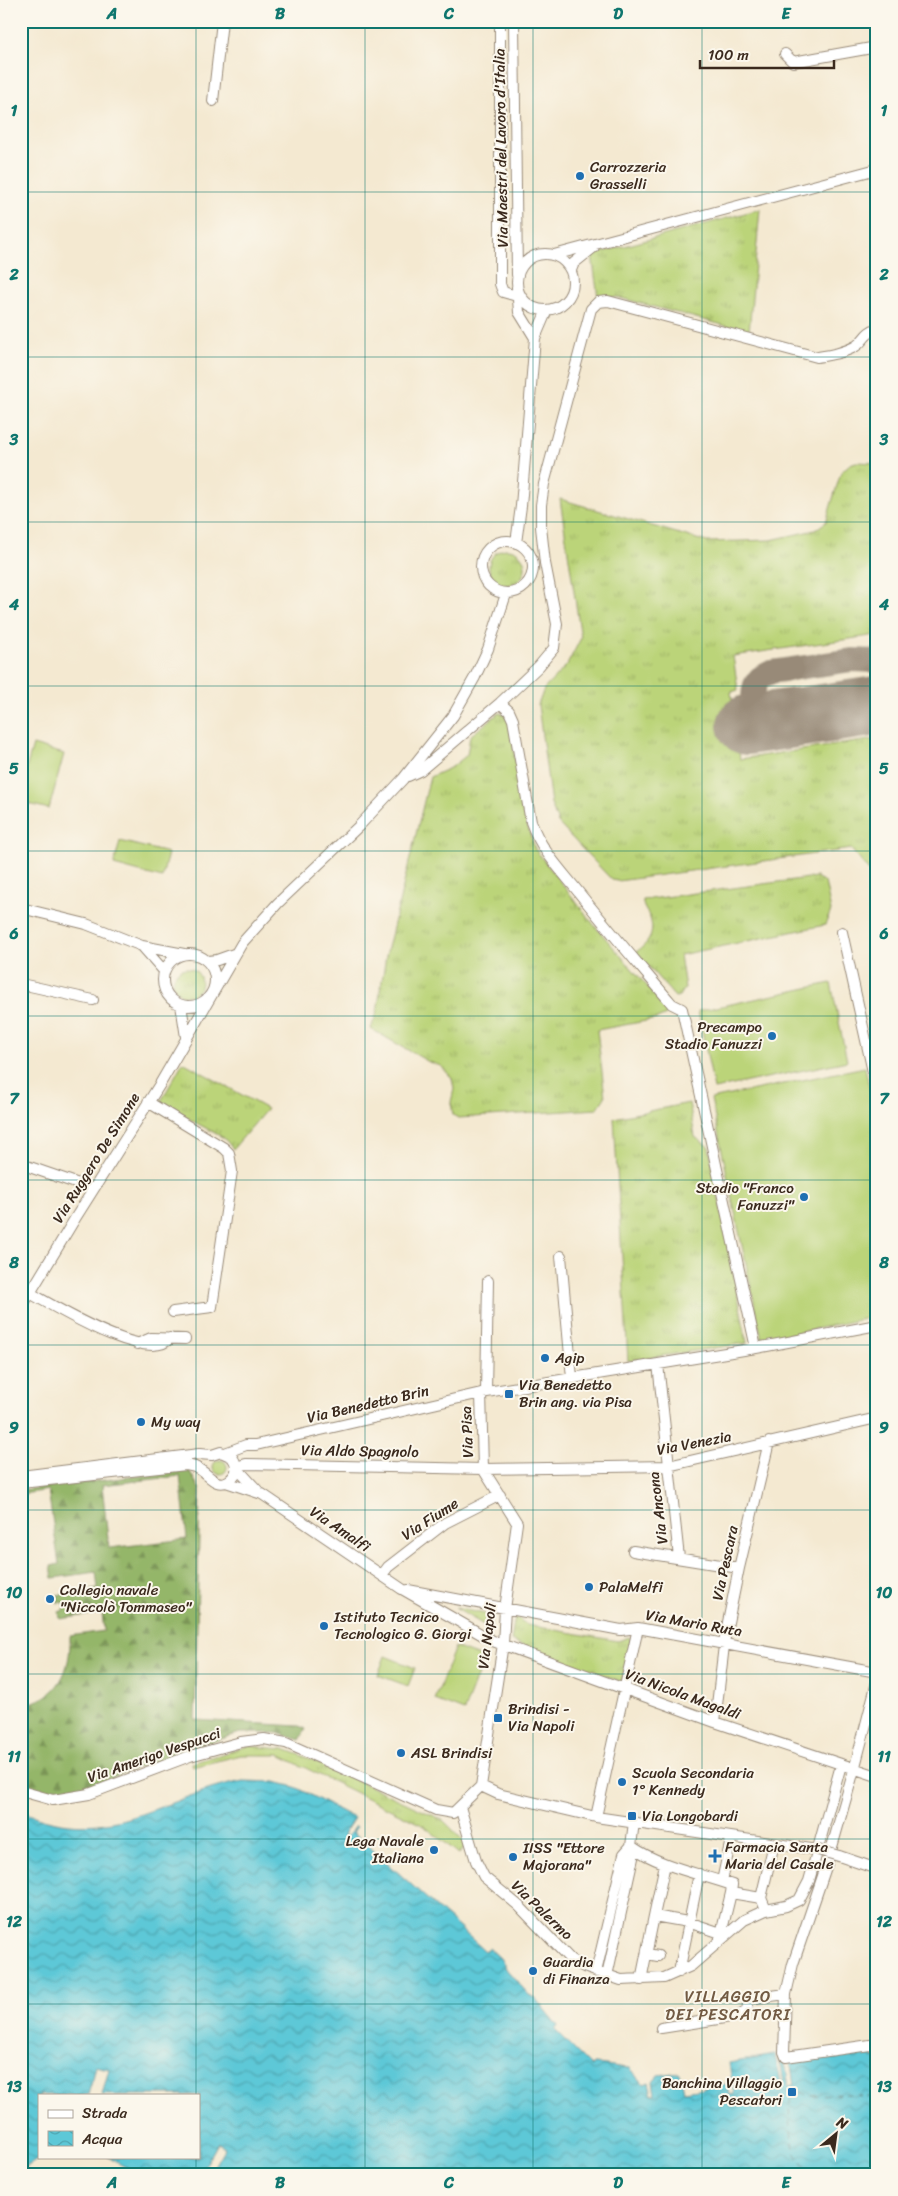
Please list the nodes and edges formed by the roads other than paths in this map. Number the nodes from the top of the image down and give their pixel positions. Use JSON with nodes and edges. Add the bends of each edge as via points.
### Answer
{"nodes":[{"id":1,"x":222,"y":21,"type":"edge"},
{"id":2,"x":500,"y":21,"type":"edge"},
{"id":3,"x":514,"y":21,"type":"edge"},
{"id":4,"x":877,"y":47,"type":"edge"},
{"id":5,"x":784,"y":54,"type":"dead end"},
{"id":6,"x":214,"y":102,"type":"dead end"},
{"id":7,"x":877,"y":169,"type":"edge"},
{"id":8,"x":601,"y":242,"type":"junction"},
{"id":9,"x":518,"y":243,"type":"junction"},
{"id":10,"x":554,"y":255,"type":"junction"},
{"id":11,"x":534,"y":256,"type":"junction"},
{"id":12,"x":570,"y":270,"type":"junction"},
{"id":13,"x":517,"y":275,"type":"junction"},
{"id":14,"x":518,"y":292,"type":"junction"},
{"id":15,"x":546,"y":310,"type":"junction"},
{"id":16,"x":877,"y":329,"type":"edge"},
{"id":17,"x":535,"y":338,"type":"junction"},
{"id":18,"x":516,"y":542,"type":"junction"},
{"id":19,"x":506,"y":594,"type":"junction"},
{"id":20,"x":500,"y":703,"type":"junction"},
{"id":21,"x":403,"y":779,"type":"junction"},
{"id":22,"x":21,"y":908,"type":"edge"},
{"id":23,"x":842,"y":932,"type":"dead end"},
{"id":24,"x":142,"y":946,"type":"junction"},
{"id":25,"x":184,"y":954,"type":"junction"},
{"id":26,"x":234,"y":954,"type":"junction"},
{"id":27,"x":208,"y":961,"type":"junction"},
{"id":28,"x":164,"y":971,"type":"junction"},
{"id":29,"x":21,"y":984,"type":"edge"},
{"id":30,"x":213,"y":992,"type":"junction"},
{"id":31,"x":93,"y":1000,"type":"dead end"},
{"id":32,"x":181,"y":1005,"type":"junction"},
{"id":33,"x":186,"y":1038,"type":"junction"},
{"id":34,"x":876,"y":1087,"type":"edge"},
{"id":35,"x":148,"y":1102,"type":"junction"},
{"id":36,"x":21,"y":1164,"type":"edge"},
{"id":37,"x":93,"y":1189,"type":"junction"},
{"id":38,"x":561,"y":1256,"type":"dead end"},
{"id":39,"x":488,"y":1280,"type":"dead end"},
{"id":40,"x":30,"y":1294,"type":"junction"},
{"id":41,"x":21,"y":1308,"type":"edge"},
{"id":42,"x":173,"y":1312,"type":"dead end"},
{"id":43,"x":877,"y":1325,"type":"edge"},
{"id":44,"x":184,"y":1340,"type":"dead end"},
{"id":45,"x":756,"y":1348,"type":"junction"},
{"id":46,"x":658,"y":1364,"type":"junction"},
{"id":47,"x":572,"y":1378,"type":"junction"},
{"id":48,"x":483,"y":1393,"type":"junction"},
{"id":49,"x":877,"y":1418,"type":"edge"},
{"id":50,"x":769,"y":1442,"type":"junction"},
{"id":51,"x":256,"y":1445,"type":"junction"},
{"id":52,"x":226,"y":1453,"type":"junction"},
{"id":53,"x":212,"y":1455,"type":"junction"},
{"id":54,"x":253,"y":1464,"type":"junction"},
{"id":55,"x":236,"y":1465,"type":"junction"},
{"id":56,"x":668,"y":1466,"type":"junction"},
{"id":57,"x":483,"y":1469,"type":"junction"},
{"id":58,"x":207,"y":1473,"type":"junction"},
{"id":59,"x":21,"y":1476,"type":"edge"},
{"id":60,"x":248,"y":1480,"type":"junction"},
{"id":61,"x":226,"y":1482,"type":"junction"},
{"id":62,"x":21,"y":1483,"type":"edge"},
{"id":63,"x":262,"y":1494,"type":"junction"},
{"id":64,"x":500,"y":1494,"type":"junction"},
{"id":65,"x":633,"y":1551,"type":"dead end"},
{"id":66,"x":678,"y":1558,"type":"junction"},
{"id":67,"x":739,"y":1568,"type":"junction"},
{"id":68,"x":382,"y":1575,"type":"junction"},
{"id":69,"x":402,"y":1589,"type":"junction"},
{"id":70,"x":505,"y":1609,"type":"junction"},
{"id":71,"x":638,"y":1628,"type":"junction"},
{"id":72,"x":502,"y":1644,"type":"junction"},
{"id":73,"x":726,"y":1644,"type":"junction"},
{"id":74,"x":877,"y":1672,"type":"edge"},
{"id":75,"x":877,"y":1682,"type":"edge"},
{"id":76,"x":625,"y":1690,"type":"junction"},
{"id":77,"x":715,"y":1722,"type":"junction"},
{"id":78,"x":841,"y":1765,"type":"junction"},
{"id":79,"x":854,"y":1770,"type":"junction"},
{"id":80,"x":877,"y":1776,"type":"edge"},
{"id":81,"x":482,"y":1786,"type":"junction"},
{"id":82,"x":21,"y":1791,"type":"edge"},
{"id":83,"x":460,"y":1807,"type":"junction"},
{"id":84,"x":596,"y":1817,"type":"junction"},
{"id":85,"x":634,"y":1822,"type":"junction"},
{"id":86,"x":730,"y":1844,"type":"dead end"},
{"id":87,"x":631,"y":1846,"type":"junction"},
{"id":88,"x":818,"y":1850,"type":"junction"},
{"id":89,"x":772,"y":1852,"type":"dead end"},
{"id":90,"x":665,"y":1864,"type":"junction"},
{"id":91,"x":877,"y":1870,"type":"edge"},
{"id":92,"x":699,"y":1874,"type":"junction"},
{"id":93,"x":722,"y":1881,"type":"junction"},
{"id":94,"x":730,"y":1894,"type":"junction"},
{"id":95,"x":761,"y":1898,"type":"junction"},
{"id":96,"x":766,"y":1910,"type":"junction"},
{"id":97,"x":654,"y":1916,"type":"junction"},
{"id":98,"x":688,"y":1922,"type":"junction"},
{"id":99,"x":720,"y":1936,"type":"junction"},
{"id":100,"x":646,"y":1954,"type":"junction"},
{"id":101,"x":658,"y":1956,"type":"dead end"},
{"id":102,"x":596,"y":1972,"type":"junction"},
{"id":103,"x":678,"y":1972,"type":"junction"},
{"id":104,"x":607,"y":1976,"type":"junction"},
{"id":105,"x":641,"y":1980,"type":"junction"},
{"id":106,"x":786,"y":1994,"type":"junction"},
{"id":107,"x":661,"y":2028,"type":"dead end"},
{"id":108,"x":877,"y":2044,"type":"edge"}],
"edges":[{"from":1,"to":6,"type":"street"},
{"from":2,"to":14,"type":"street","via":[[500,284],[503,292]]},
{"from":3,"to":9,"type":"street","name":"Via Maestri del Lavoro d'Italia"},
{"from":4,"to":5,"type":"street","via":[[793,62]]},
{"from":7,"to":8,"type":"street"},
{"from":8,"to":10,"type":"street"},
{"from":8,"to":12,"type":"street","via":[[581,256]]},
{"from":9,"to":11,"type":"street"},
{"from":9,"to":13,"type":"street","name":"Via Maestri del Lavoro d'Italia"},
{"from":10,"to":11,"type":"street"},
{"from":10,"to":12,"type":"street"},
{"from":11,"to":13,"type":"street","via":[[521,266]]},
{"from":12,"to":15,"type":"street","via":[[571,293],[558,307]]},
{"from":13,"to":14,"type":"street"},
{"from":14,"to":15,"type":"street","via":[[531,306]]},
{"from":14,"to":17,"type":"street","via":[[518,312]]},
{"from":15,"to":17,"type":"street"},
{"from":16,"to":20,"type":"street","via":[[870,330],[857,346],[817,357],[608,301],[598,302],[591,309],[540,505],[557,637],[549,655]]},
{"from":17,"to":18,"type":"street"},
{"from":18,"to":19,"type":"street","via":[[531,555],[534,571],[520,591]]},
{"from":18,"to":19,"type":"street","via":[[495,544],[488,549],[481,563],[481,572],[488,586]]},
{"from":19,"to":21,"type":"street","via":[[475,678],[453,716]]},
{"from":20,"to":21,"type":"street","via":[[428,764]]},
{"from":20,"to":45,"type":"street","via":[[513,720],[535,834],[592,910],[672,1004],[682,1009]]},
{"from":21,"to":26,"type":"street","name":"Via Ruggero De Simone","via":[[272,909]]},
{"from":22,"to":24,"type":"street","via":[[86,924]]},
{"from":23,"to":34,"type":"street"},
{"from":24,"to":25,"type":"street"},
{"from":24,"to":28,"type":"street"},
{"from":25,"to":27,"type":"street","via":[[193,954]]},
{"from":25,"to":28,"type":"street","via":[[170,962]]},
{"from":26,"to":27,"type":"street"},
{"from":26,"to":30,"type":"street","name":"Via Ruggero De Simone"},
{"from":27,"to":30,"type":"street","via":[[215,975]]},
{"from":28,"to":32,"type":"street","via":[[166,992]]},
{"from":29,"to":31,"type":"street"},
{"from":30,"to":32,"type":"street","name":"Via Ruggero De Simone","via":[[202,1003]]},
{"from":30,"to":33,"type":"street","name":"Via Ruggero De Simone"},
{"from":32,"to":33,"type":"street"},
{"from":33,"to":35,"type":"street","name":"Via Ruggero De Simone"},
{"from":35,"to":37,"type":"street","name":"Via Ruggero De Simone"},
{"from":35,"to":42,"type":"street","via":[[224,1148],[231,1158],[232,1171],[212,1307]]},
{"from":36,"to":37,"type":"street"},
{"from":37,"to":40,"type":"street","name":"Via Ruggero De Simone"},
{"from":38,"to":47,"type":"street"},
{"from":39,"to":48,"type":"street"},
{"from":40,"to":41,"type":"street","name":"Via Ruggero De Simone"},
{"from":40,"to":44,"type":"street","via":[[110,1335],[137,1344],[151,1338]]},
{"from":43,"to":45,"type":"street","name":"Via Benedetto Brin"},
{"from":45,"to":46,"type":"street","name":"Via Benedetto Brin"},
{"from":46,"to":47,"type":"street","name":"Via Benedetto Brin"},
{"from":46,"to":56,"type":"street","name":"Via Ancona"},
{"from":47,"to":48,"type":"street","name":"Via Benedetto Brin"},
{"from":48,"to":51,"type":"street","name":"Via Benedetto Brin"},
{"from":48,"to":57,"type":"street","name":"Via Pisa"},
{"from":49,"to":50,"type":"street","name":"Via Venezia"},
{"from":50,"to":56,"type":"street","name":"Via Venezia"},
{"from":50,"to":67,"type":"street","name":"Via Pescara"},
{"from":51,"to":52,"type":"street","name":"Via Benedetto Brin","via":[[246,1445]]},
{"from":51,"to":55,"type":"street","name":"Via Benedetto Brin","via":[[245,1450]]},
{"from":52,"to":53,"type":"street","name":"Via Benedetto Brin"},
{"from":52,"to":55,"type":"street"},
{"from":53,"to":58,"type":"street","via":[[206,1465]]},
{"from":53,"to":59,"type":"street","name":"Via Benedetto Brin"},
{"from":54,"to":55,"type":"street","name":"Via Aldo Spagnolo"},
{"from":54,"to":57,"type":"street","name":"Via Aldo Spagnolo"},
{"from":54,"to":60,"type":"street"},
{"from":55,"to":60,"type":"street","name":"Via Amalfi"},
{"from":55,"to":61,"type":"street","name":"Via Benedetto Brin","via":[[234,1476]]},
{"from":56,"to":57,"type":"street","name":"Via Venezia"},
{"from":56,"to":66,"type":"street","name":"Via Ancona"},
{"from":57,"to":64,"type":"street","name":"Via Napoli"},
{"from":58,"to":61,"type":"street","via":[[214,1481]]},
{"from":58,"to":62,"type":"street","via":[[186,1465]]},
{"from":60,"to":63,"type":"street","name":"Via Amalfi"},
{"from":61,"to":63,"type":"street","name":"Via Amalfi"},
{"from":63,"to":68,"type":"street","name":"Via Amalfi"},
{"from":64,"to":68,"type":"street","name":"Via Fiume","via":[[445,1523]]},
{"from":64,"to":70,"type":"street","name":"Via Napoli","via":[[517,1523]]},
{"from":65,"to":66,"type":"street"},
{"from":66,"to":67,"type":"street"},
{"from":67,"to":73,"type":"street","name":"Via Pescara"},
{"from":68,"to":69,"type":"street","name":"Via Amalfi"},
{"from":69,"to":70,"type":"street","name":"Via Amalfi"},
{"from":69,"to":72,"type":"street","name":"Via Amalfi"},
{"from":70,"to":71,"type":"street","name":"Via Mario Ruta","via":[[620,1630]]},
{"from":70,"to":72,"type":"street","name":"Via Napoli"},
{"from":71,"to":73,"type":"street","name":"Via Mario Ruta"},
{"from":71,"to":76,"type":"street"},
{"from":72,"to":76,"type":"street","name":"Via Nicola Magaldi"},
{"from":72,"to":81,"type":"street","name":"Via Napoli"},
{"from":73,"to":74,"type":"street","name":"Via Mario Ruta"},
{"from":73,"to":77,"type":"street","name":"Via Pescara"},
{"from":75,"to":79,"type":"street"},
{"from":76,"to":77,"type":"street","name":"Via Nicola Magaldi"},
{"from":76,"to":84,"type":"street"},
{"from":77,"to":78,"type":"street","name":"Via Nicola Magaldi"},
{"from":78,"to":79,"type":"street","name":"Via Nicola Magaldi"},
{"from":78,"to":88,"type":"street","name":"Via Palermo"},
{"from":79,"to":80,"type":"street","name":"Via Nicola Magaldi"},
{"from":79,"to":106,"type":"street","via":[[828,1861],[797,1947]]},
{"from":81,"to":83,"type":"street"},
{"from":81,"to":84,"type":"street","via":[[498,1794]]},
{"from":82,"to":83,"type":"street","name":"Via Amerigo Vespucci","via":[[53,1800],[89,1794],[190,1756],[264,1739],[286,1743],[436,1810],[453,1813]]},
{"from":83,"to":102,"type":"street","name":"Via Palermo","via":[[484,1877],[519,1906],[571,1960]]},
{"from":84,"to":85,"type":"street"},
{"from":85,"to":87,"type":"street"},
{"from":85,"to":88,"type":"street"},
{"from":86,"to":93,"type":"street"},
{"from":87,"to":90,"type":"street"},
{"from":87,"to":102,"type":"street","via":[[624,1854]]},
{"from":87,"to":104,"type":"street","via":[[633,1858]]},
{"from":88,"to":91,"type":"street","bridge":true},
{"from":88,"to":96,"type":"street","name":"Via Palermo","via":[[809,1881],[799,1900]]},
{"from":89,"to":95,"type":"street"},
{"from":90,"to":92,"type":"street"},
{"from":90,"to":97,"type":"street"},
{"from":92,"to":93,"type":"street"},
{"from":92,"to":98,"type":"street"},
{"from":93,"to":94,"type":"street","via":[[732,1885]]},
{"from":94,"to":95,"type":"street"},
{"from":94,"to":99,"type":"street"},
{"from":95,"to":96,"type":"street"},
{"from":96,"to":99,"type":"street","name":"Via Palermo"},
{"from":97,"to":98,"type":"street"},
{"from":97,"to":100,"type":"street"},
{"from":98,"to":99,"type":"street"},
{"from":98,"to":103,"type":"street"},
{"from":99,"to":103,"type":"street","name":"Via Palermo","via":[[691,1966]]},
{"from":100,"to":101,"type":"street"},
{"from":100,"to":105,"type":"street"},
{"from":102,"to":104,"type":"street","name":"Via Palermo"},
{"from":103,"to":105,"type":"street","name":"Via Palermo","via":[[664,1978]]},
{"from":104,"to":105,"type":"street","name":"Via Palermo"},
{"from":106,"to":107,"type":"street","via":[[749,1999],[746,2010],[737,2016]]},
{"from":106,"to":108,"type":"street","via":[[786,2057]]}]}
